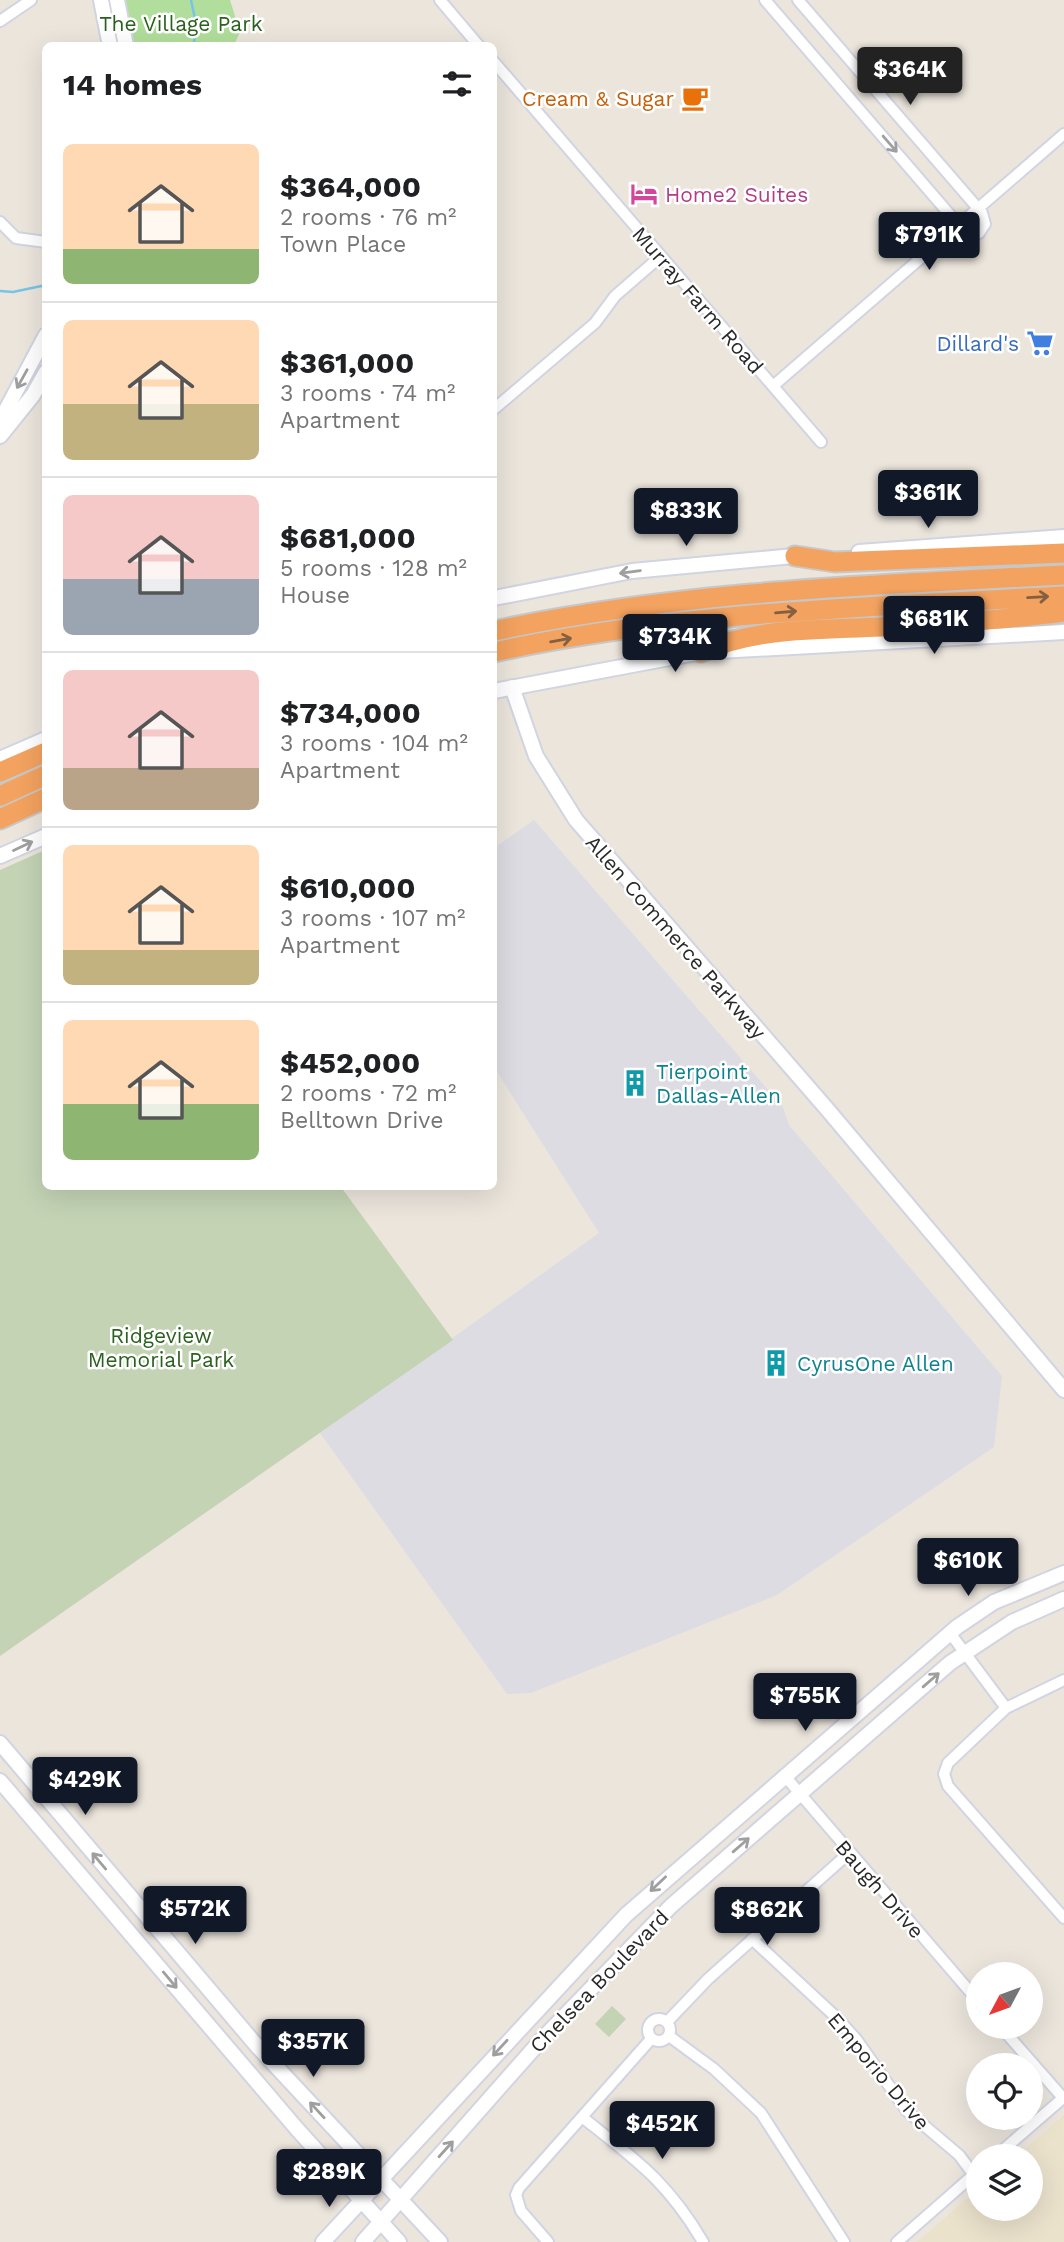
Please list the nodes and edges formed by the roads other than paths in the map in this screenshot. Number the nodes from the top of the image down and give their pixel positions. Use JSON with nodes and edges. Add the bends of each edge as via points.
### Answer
{"nodes":[{"id":1,"x":101,"y":0,"type":"edge"},
{"id":2,"x":117,"y":0,"type":"edge"},
{"id":3,"x":440,"y":0,"type":"edge"},
{"id":4,"x":765,"y":0,"type":"edge"},
{"id":5,"x":798,"y":0,"type":"edge"},
{"id":6,"x":29,"y":1,"type":"edge"},
{"id":7,"x":0,"y":22,"type":"edge"},
{"id":8,"x":109,"y":42,"type":"edge"},
{"id":9,"x":125,"y":42,"type":"edge"},
{"id":10,"x":476,"y":42,"type":"edge"},
{"id":11,"x":497,"y":65,"type":"edge"},
{"id":12,"x":1064,"y":134,"type":"edge"},
{"id":13,"x":978,"y":209,"type":"junction"},
{"id":14,"x":0,"y":222,"type":"edge"},
{"id":15,"x":959,"y":225,"type":"junction"},
{"id":16,"x":42,"y":241,"type":"edge"},
{"id":17,"x":661,"y":256,"type":"junction"},
{"id":18,"x":42,"y":342,"type":"edge"},
{"id":19,"x":42,"y":379,"type":"edge"},
{"id":20,"x":772,"y":386,"type":"junction"},
{"id":21,"x":497,"y":406,"type":"edge"},
{"id":22,"x":0,"y":421,"type":"edge"},
{"id":23,"x":0,"y":436,"type":"edge"},
{"id":24,"x":821,"y":442,"type":"dead end"},
{"id":25,"x":1064,"y":537,"type":"edge"},
{"id":26,"x":1064,"y":553,"type":"edge"},
{"id":27,"x":795,"y":556,"type":"junction"},
{"id":28,"x":1064,"y":575,"type":"edge"},
{"id":29,"x":1064,"y":596,"type":"edge"},
{"id":30,"x":497,"y":597,"type":"edge"},
{"id":31,"x":1064,"y":611,"type":"edge"},
{"id":32,"x":497,"y":630,"type":"edge"},
{"id":33,"x":1064,"y":632,"type":"edge"},
{"id":34,"x":497,"y":651,"type":"edge"},
{"id":35,"x":701,"y":652,"type":"junction"},
{"id":36,"x":512,"y":687,"type":"junction"},
{"id":37,"x":497,"y":690,"type":"edge"},
{"id":38,"x":42,"y":741,"type":"edge"},
{"id":39,"x":42,"y":754,"type":"edge"},
{"id":40,"x":0,"y":759,"type":"edge"},
{"id":41,"x":0,"y":772,"type":"edge"},
{"id":42,"x":42,"y":777,"type":"edge"},
{"id":43,"x":0,"y":796,"type":"edge"},
{"id":44,"x":39,"y":803,"type":"edge"},
{"id":45,"x":0,"y":819,"type":"edge"},
{"id":46,"x":42,"y":838,"type":"edge"},
{"id":47,"x":0,"y":856,"type":"edge"},
{"id":48,"x":1064,"y":1390,"type":"edge"},
{"id":49,"x":1064,"y":1573,"type":"edge"},
{"id":50,"x":1064,"y":1599,"type":"edge"},
{"id":51,"x":950,"y":1633,"type":"junction"},
{"id":52,"x":964,"y":1652,"type":"junction"},
{"id":53,"x":1064,"y":1680,"type":"edge"},
{"id":54,"x":1006,"y":1707,"type":"junction"},
{"id":55,"x":0,"y":1743,"type":"edge"},
{"id":56,"x":783,"y":1775,"type":"junction"},
{"id":57,"x":0,"y":1781,"type":"edge"},
{"id":58,"x":799,"y":1795,"type":"junction"},
{"id":59,"x":849,"y":1853,"type":"junction"},
{"id":60,"x":1064,"y":1918,"type":"edge"},
{"id":61,"x":752,"y":1939,"type":"junction"},
{"id":62,"x":966,"y":1987,"type":"edge"},
{"id":63,"x":667,"y":2022,"type":"junction"},
{"id":64,"x":669,"y":2036,"type":"junction"},
{"id":65,"x":651,"y":2039,"type":"junction"},
{"id":66,"x":1011,"y":2039,"type":"edge"},
{"id":67,"x":1063,"y":2098,"type":"edge"},
{"id":68,"x":582,"y":2117,"type":"junction"},
{"id":69,"x":1010,"y":2144,"type":"edge"},
{"id":70,"x":966,"y":2162,"type":"edge"},
{"id":71,"x":380,"y":2178,"type":"junction"},
{"id":72,"x":966,"y":2182,"type":"edge"},
{"id":73,"x":361,"y":2199,"type":"junction"},
{"id":74,"x":401,"y":2200,"type":"junction"},
{"id":75,"x":381,"y":2222,"type":"junction"},
{"id":76,"x":323,"y":2242,"type":"edge"},
{"id":77,"x":363,"y":2242,"type":"edge"},
{"id":78,"x":399,"y":2242,"type":"edge"},
{"id":79,"x":440,"y":2242,"type":"edge"},
{"id":80,"x":548,"y":2242,"type":"edge"},
{"id":81,"x":703,"y":2242,"type":"edge"},
{"id":82,"x":844,"y":2242,"type":"edge"},
{"id":83,"x":897,"y":2242,"type":"edge"}],
"edges":[{"from":1,"to":8,"type":"main road"},
{"from":2,"to":9,"type":"main road"},
{"from":3,"to":10,"type":"street"},
{"from":4,"to":15,"type":"street","one_way":true},
{"from":5,"to":13,"type":"street"},
{"from":6,"to":7,"type":"street"},
{"from":11,"to":17,"type":"street","name":"Murray Farm Road"},
{"from":12,"to":13,"type":"street"},
{"from":13,"to":15,"type":"street"},
{"from":13,"to":15,"type":"street","via":[[985,224],[979,233],[968,233]]},
{"from":14,"to":16,"type":"street","via":[[16,238]]},
{"from":15,"to":20,"type":"street"},
{"from":17,"to":20,"type":"street","name":"Murray Farm Road"},
{"from":17,"to":21,"type":"street","via":[[615,296],[595,323]]},
{"from":18,"to":22,"type":"main road","one_way":true},
{"from":19,"to":23,"type":"main road"},
{"from":20,"to":24,"type":"street","name":"Murray Farm Road"},
{"from":25,"to":27,"type":"main road"},
{"from":26,"to":27,"type":"highway","via":[[835,562]]},
{"from":27,"to":30,"type":"main road","one_way":true,"via":[[619,573]]},
{"from":28,"to":32,"type":"highway","via":[[741,594]]},
{"from":34,"to":29,"type":"highway","one_way":true,"via":[[721,617]]},
{"from":31,"to":35,"type":"highway","via":[[761,634],[731,639]]},
{"from":33,"to":35,"type":"main road"},
{"from":35,"to":36,"type":"main road"},
{"from":36,"to":37,"type":"main road"},
{"from":36,"to":48,"type":"main road","name":"Allen Commerce Parkway","via":[[536,756],[576,820]]},
{"from":38,"to":40,"type":"main road"},
{"from":39,"to":41,"type":"highway"},
{"from":42,"to":43,"type":"highway"},
{"from":44,"to":45,"type":"highway"},
{"from":47,"to":46,"type":"main road","one_way":true},
{"from":49,"to":51,"type":"main road","via":[[994,1602]]},
{"from":50,"to":52,"type":"main road","name":"Chelsea Boulevard","via":[[1012,1622]]},
{"from":51,"to":52,"type":"street"},
{"from":51,"to":56,"type":"main road","name":"Chelsea Boulevard"},
{"from":52,"to":54,"type":"street"},
{"from":58,"to":52,"type":"main road","name":"Chelsea Boulevard","one_way":true},
{"from":53,"to":54,"type":"street"},
{"from":54,"to":60,"type":"street","via":[[948,1763],[944,1774],[948,1786]]},
{"from":71,"to":55,"type":"main road","one_way":true,"via":[[249,2037]]},
{"from":56,"to":58,"type":"street","name":"Baugh Drive"},
{"from":56,"to":71,"type":"main road","name":"Chelsea Boulevard","one_way":true,"via":[[626,1915]]},
{"from":57,"to":73,"type":"main road","one_way":true},
{"from":58,"to":59,"type":"street","name":"Baugh Drive"},
{"from":74,"to":58,"type":"main road","name":"Chelsea Boulevard","one_way":true,"via":[[631,1944]]},
{"from":59,"to":61,"type":"street"},
{"from":59,"to":62,"type":"street","name":"Baugh Drive"},
{"from":61,"to":63,"type":"street"},
{"from":61,"to":70,"type":"street","name":"Emporio Drive","via":[[856,2039],[907,2111]]},
{"from":63,"to":64,"type":"street"},
{"from":63,"to":65,"type":"street","via":[[651,2022]]},
{"from":64,"to":65,"type":"street","via":[[662,2042]]},
{"from":64,"to":82,"type":"street","via":[[730,2082],[761,2113]]},
{"from":65,"to":68,"type":"street"},
{"from":66,"to":67,"type":"street"},
{"from":67,"to":69,"type":"street"},
{"from":68,"to":80,"type":"street","via":[[516,2195],[522,2211]]},
{"from":68,"to":81,"type":"street","via":[[657,2177]]},
{"from":71,"to":73,"type":"main road","name":"Chelsea Boulevard"},
{"from":71,"to":74,"type":"main road"},
{"from":72,"to":83,"type":"street"},
{"from":73,"to":75,"type":"main road"},
{"from":73,"to":76,"type":"main road","name":"Chelsea Boulevard"},
{"from":74,"to":75,"type":"main road","name":"Chelsea Boulevard"},
{"from":74,"to":79,"type":"main road"},
{"from":75,"to":77,"type":"main road","name":"Chelsea Boulevard"},
{"from":75,"to":78,"type":"main road"}]}
